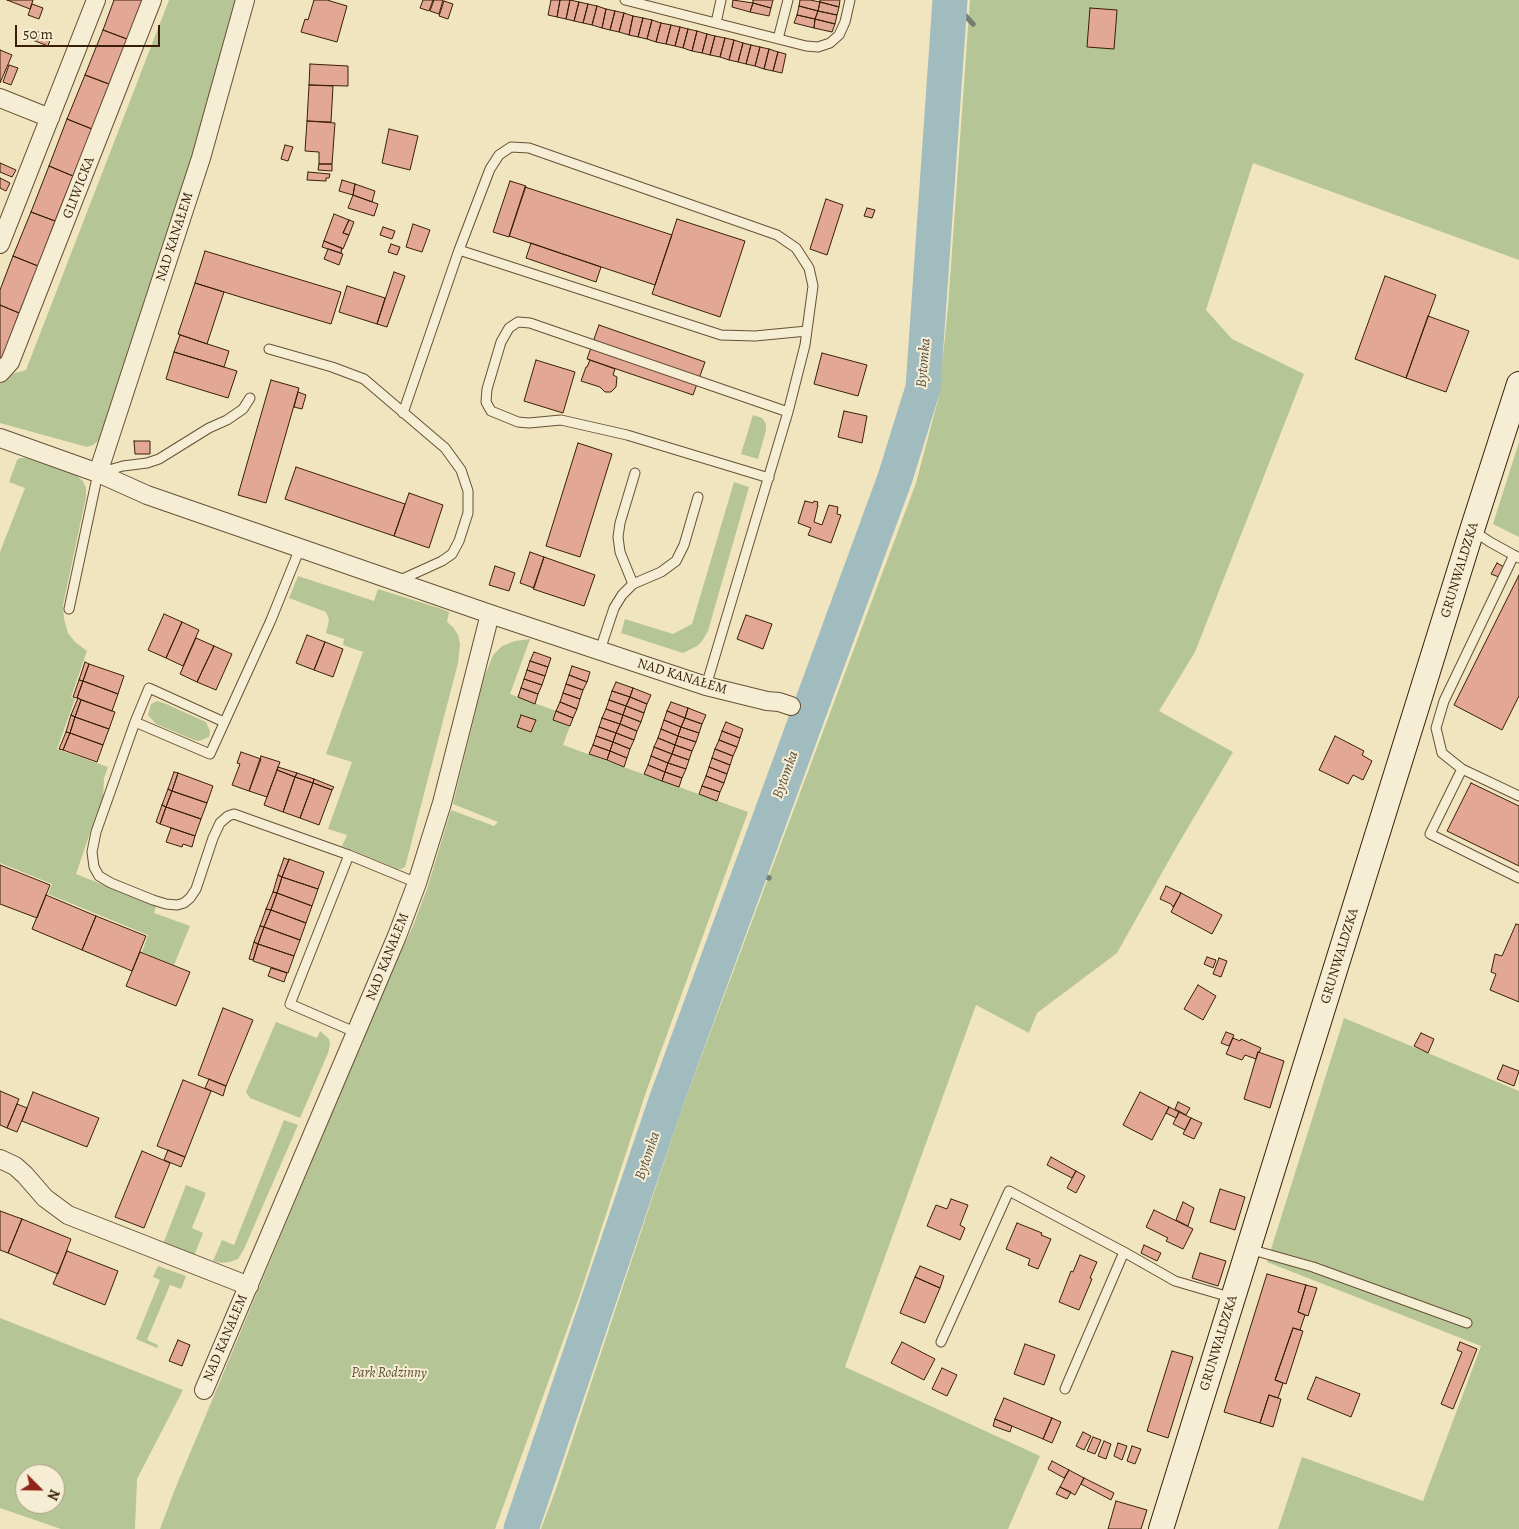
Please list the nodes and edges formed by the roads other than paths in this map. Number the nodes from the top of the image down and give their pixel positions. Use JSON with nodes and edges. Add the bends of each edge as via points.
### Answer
{"nodes":[{"id":1,"x":96,"y":0,"type":"edge"},
{"id":2,"x":152,"y":0,"type":"edge"},
{"id":3,"x":245,"y":0,"type":"edge"},
{"id":4,"x":625,"y":0,"type":"edge"},
{"id":5,"x":721,"y":0,"type":"edge"},
{"id":6,"x":788,"y":0,"type":"edge"},
{"id":7,"x":850,"y":0,"type":"edge"},
{"id":8,"x":652,"y":3,"type":"edge"},
{"id":9,"x":716,"y":23,"type":"junction"},
{"id":10,"x":778,"y":39,"type":"junction"},
{"id":11,"x":0,"y":98,"type":"edge"},
{"id":12,"x":50,"y":118,"type":"junction"},
{"id":13,"x":0,"y":244,"type":"edge"},
{"id":14,"x":459,"y":250,"type":"junction"},
{"id":15,"x":806,"y":331,"type":"junction"},
{"id":16,"x":269,"y":350,"type":"dead end"},
{"id":17,"x":0,"y":373,"type":"edge"},
{"id":18,"x":1519,"y":384,"type":"edge"},
{"id":19,"x":250,"y":398,"type":"dead end"},
{"id":20,"x":788,"y":412,"type":"junction"},
{"id":21,"x":404,"y":413,"type":"junction"},
{"id":22,"x":0,"y":438,"type":"edge"},
{"id":23,"x":98,"y":472,"type":"junction"},
{"id":24,"x":636,"y":473,"type":"dead end"},
{"id":25,"x":769,"y":478,"type":"junction"},
{"id":26,"x":698,"y":497,"type":"dead end"},
{"id":27,"x":1472,"y":530,"type":"junction"},
{"id":28,"x":300,"y":548,"type":"junction"},
{"id":29,"x":1517,"y":557,"type":"edge"},
{"id":30,"x":396,"y":582,"type":"junction"},
{"id":31,"x":633,"y":584,"type":"junction"},
{"id":32,"x":69,"y":609,"type":"dead end"},
{"id":33,"x":490,"y":614,"type":"junction"},
{"id":34,"x":600,"y":650,"type":"junction"},
{"id":35,"x":706,"y":686,"type":"junction"},
{"id":36,"x":791,"y":706,"type":"dead end"},
{"id":37,"x":135,"y":722,"type":"junction"},
{"id":38,"x":224,"y":722,"type":"junction"},
{"id":39,"x":1462,"y":769,"type":"junction"},
{"id":40,"x":1519,"y":796,"type":"edge"},
{"id":41,"x":348,"y":855,"type":"junction"},
{"id":42,"x":1519,"y":878,"type":"edge"},
{"id":43,"x":417,"y":883,"type":"junction"},
{"id":44,"x":357,"y":1032,"type":"junction"},
{"id":45,"x":0,"y":1159,"type":"edge"},
{"id":46,"x":1248,"y":1249,"type":"junction"},
{"id":47,"x":1124,"y":1252,"type":"junction"},
{"id":48,"x":249,"y":1286,"type":"junction"},
{"id":49,"x":1233,"y":1298,"type":"junction"},
{"id":50,"x":1467,"y":1323,"type":"dead end"},
{"id":51,"x":941,"y":1342,"type":"dead end"},
{"id":52,"x":1065,"y":1388,"type":"dead end"},
{"id":53,"x":204,"y":1390,"type":"dead end"},
{"id":54,"x":1161,"y":1529,"type":"edge"}],
"edges":[{"from":1,"to":12,"type":"street"},
{"from":2,"to":17,"type":"street","name":"GLIWICKA","via":[[10,362]]},
{"from":3,"to":23,"type":"street","name":"NAD KANAŁEM","via":[[201,158]]},
{"from":4,"to":8,"type":"lane"},
{"from":5,"to":9,"type":"lane"},
{"from":6,"to":10,"type":"lane"},
{"from":7,"to":10,"type":"lane","via":[[839,35],[830,43],[818,47]]},
{"from":8,"to":9,"type":"lane"},
{"from":9,"to":10,"type":"lane"},
{"from":11,"to":12,"type":"street"},
{"from":12,"to":13,"type":"street"},
{"from":14,"to":15,"type":"lane","via":[[722,335],[755,336]]},
{"from":14,"to":15,"type":"lane","via":[[490,169],[499,155],[511,146],[529,148],[777,235],[796,248],[809,268],[813,286]]},
{"from":14,"to":21,"type":"lane"},
{"from":15,"to":20,"type":"lane"},
{"from":16,"to":21,"type":"lane","via":[[364,378]]},
{"from":18,"to":27,"type":"street","name":"GRUNWALDZKA"},
{"from":19,"to":23,"type":"lane","via":[[243,409],[227,420],[208,428],[159,459]]},
{"from":20,"to":25,"type":"lane"},
{"from":20,"to":25,"type":"lane","via":[[530,323],[518,322],[509,328],[501,342],[487,389],[486,402],[491,411],[518,422],[561,420],[648,441]]},
{"from":21,"to":30,"type":"lane","via":[[445,448],[461,470],[468,491],[468,513],[452,554]]},
{"from":22,"to":23,"type":"street","name":"NAD KANAŁEM"},
{"from":23,"to":28,"type":"street","name":"NAD KANAŁEM","via":[[147,495]]},
{"from":23,"to":32,"type":"lane"},
{"from":24,"to":31,"type":"lane","via":[[618,536],[620,552]]},
{"from":25,"to":35,"type":"lane"},
{"from":26,"to":31,"type":"lane","via":[[684,546],[676,561],[661,572]]},
{"from":27,"to":29,"type":"lane"},
{"from":27,"to":46,"type":"street","name":"GRUNWALDZKA"},
{"from":28,"to":30,"type":"street","name":"NAD KANAŁEM"},
{"from":28,"to":38,"type":"lane"},
{"from":29,"to":39,"type":"lane","via":[[1444,701],[1436,728],[1442,753]]},
{"from":30,"to":33,"type":"street","name":"NAD KANAŁEM"},
{"from":31,"to":34,"type":"lane","via":[[614,608]]},
{"from":33,"to":34,"type":"street","name":"NAD KANAŁEM"},
{"from":33,"to":43,"type":"street","name":"NAD KANAŁEM","via":[[442,803]]},
{"from":34,"to":35,"type":"street","name":"NAD KANAŁEM"},
{"from":35,"to":36,"type":"street","name":"NAD KANAŁEM"},
{"from":37,"to":38,"type":"lane","via":[[210,754]]},
{"from":37,"to":38,"type":"lane","via":[[149,688]]},
{"from":37,"to":41,"type":"lane","via":[[96,832],[92,852],[99,876],[153,900],[176,905],[184,903],[196,889],[220,823],[234,814]]},
{"from":39,"to":40,"type":"lane"},
{"from":39,"to":42,"type":"lane","via":[[1430,834]]},
{"from":41,"to":43,"type":"lane"},
{"from":41,"to":44,"type":"lane","via":[[290,1004]]},
{"from":43,"to":44,"type":"street","name":"NAD KANAŁEM"},
{"from":44,"to":48,"type":"street","name":"NAD KANAŁEM"},
{"from":45,"to":48,"type":"street","name":"NAD KANAŁEM","via":[[15,1166],[46,1198],[68,1214]]},
{"from":46,"to":49,"type":"street","name":"GRUNWALDZKA"},
{"from":46,"to":50,"type":"lane","via":[[1313,1268]]},
{"from":47,"to":49,"type":"lane","via":[[1175,1281]]},
{"from":47,"to":51,"type":"lane","via":[[1009,1191]]},
{"from":47,"to":52,"type":"lane"},
{"from":48,"to":53,"type":"street","name":"NAD KANAŁEM"},
{"from":49,"to":54,"type":"street","name":"GRUNWALDZKA"}]}
